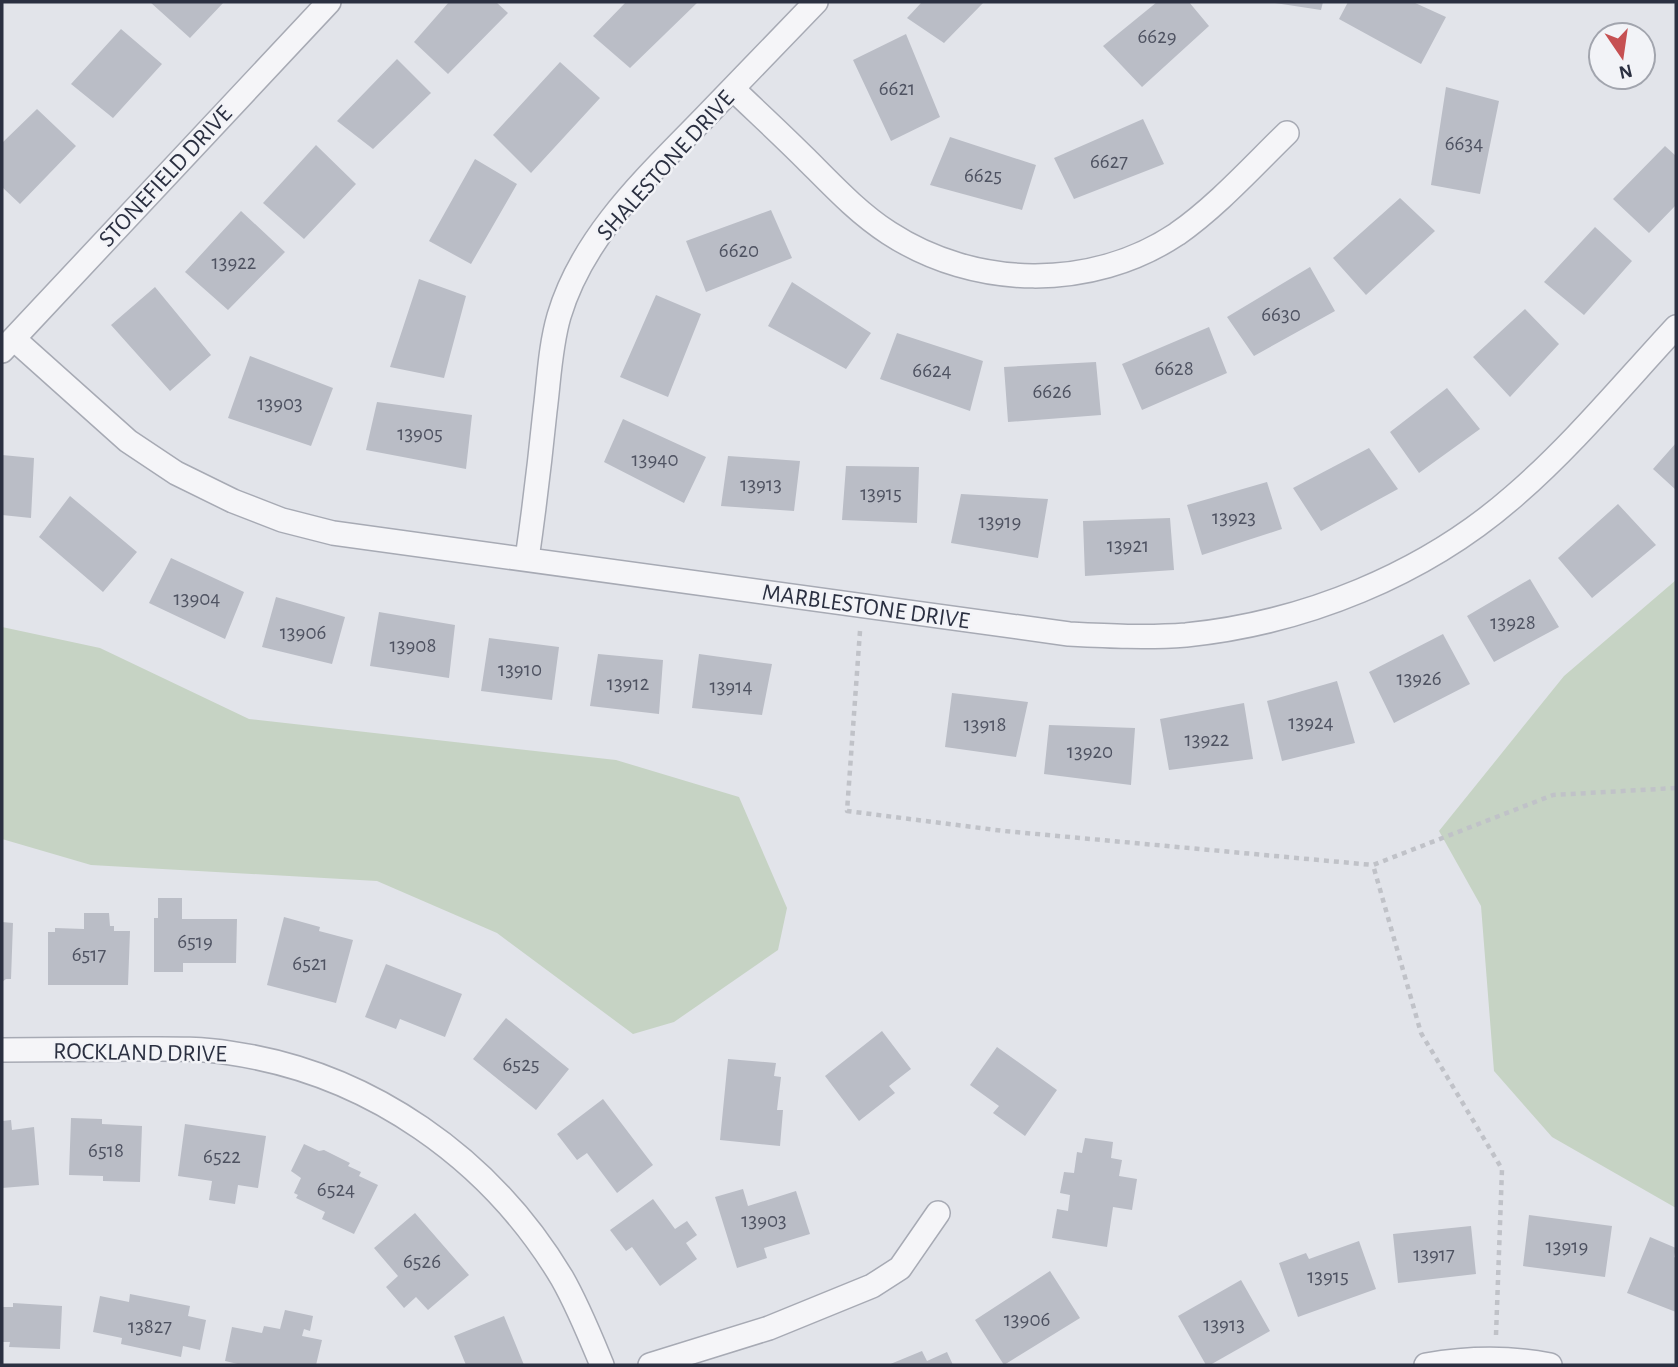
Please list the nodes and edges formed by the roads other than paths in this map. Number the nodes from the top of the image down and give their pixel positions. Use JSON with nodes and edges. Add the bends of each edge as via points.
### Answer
{"nodes":[{"id":1,"x":329,"y":2,"type":"edge"},
{"id":2,"x":816,"y":2,"type":"edge"},
{"id":3,"x":733,"y":89,"type":"junction"},
{"id":4,"x":1287,"y":133,"type":"dead end"},
{"id":5,"x":1676,"y":327,"type":"edge"},
{"id":6,"x":8,"y":345,"type":"edge"},
{"id":7,"x":527,"y":559,"type":"junction"},
{"id":8,"x":2,"y":1050,"type":"edge"},
{"id":9,"x":938,"y":1213,"type":"dead end"},
{"id":10,"x":602,"y":1365,"type":"edge"},
{"id":11,"x":650,"y":1365,"type":"edge"},
{"id":12,"x":1426,"y":1365,"type":"edge"},
{"id":13,"x":1550,"y":1365,"type":"edge"}],
"edges":[{"from":1,"to":6,"type":"street","name":"STONEFIELD DRIVE"},
{"from":2,"to":3,"type":"street","name":"SHALESTONE DRIVE"},
{"from":3,"to":4,"type":"street","via":[[888,233],[949,262],[1017,276],[1091,270],[1159,244],[1200,216]]},
{"from":3,"to":7,"type":"street","name":"SHALESTONE DRIVE","via":[[610,219],[572,282],[552,347]]},
{"from":5,"to":7,"type":"street","name":"MARBLESTONE DRIVE","via":[[1549,465],[1470,530],[1378,583],[1325,604],[1237,627],[1185,635],[1069,634]]},
{"from":6,"to":7,"type":"street","name":"MARBLESTONE DRIVE","via":[[128,441],[176,473],[233,501],[333,533]]},
{"from":8,"to":10,"type":"street","name":"ROCKLAND DRIVE","via":[[229,1052],[325,1076],[373,1097],[450,1148],[498,1193],[562,1277]]},
{"from":9,"to":11,"type":"street","via":[[900,1268],[872,1286],[768,1328]]},
{"from":12,"to":13,"type":"street","via":[[1495,1360]]}]}
